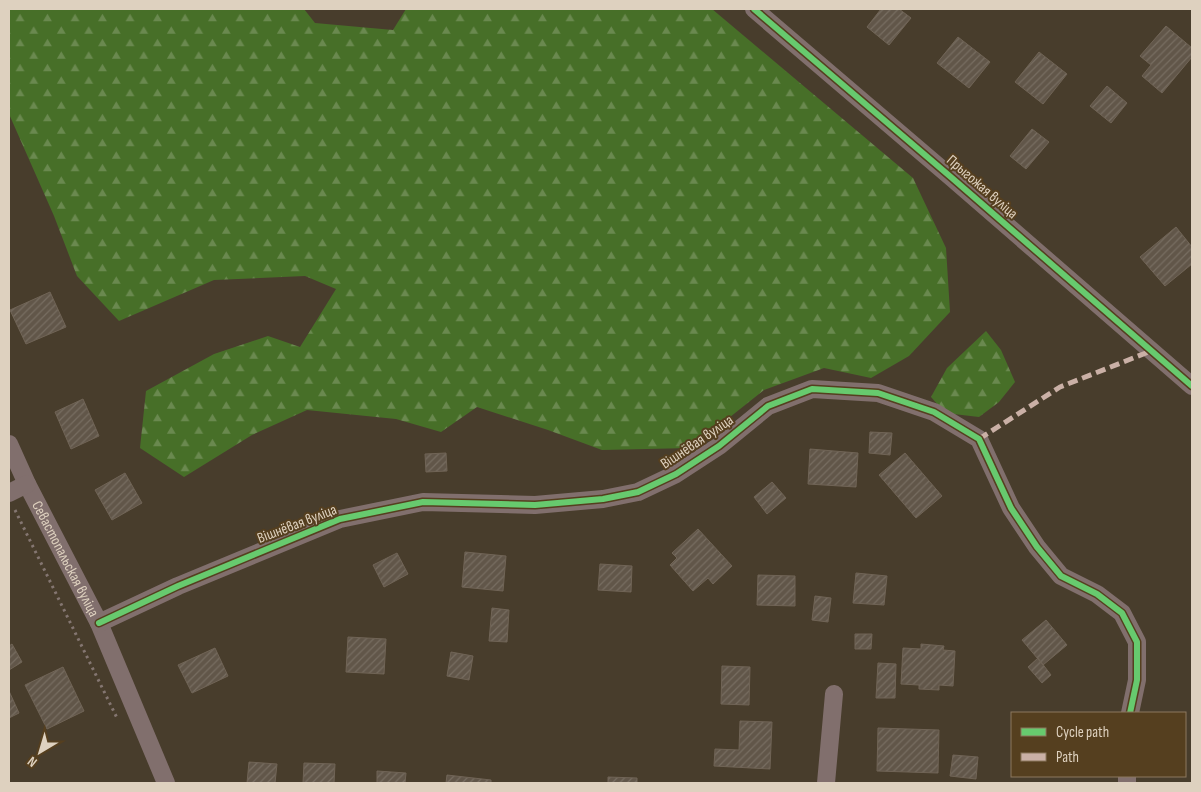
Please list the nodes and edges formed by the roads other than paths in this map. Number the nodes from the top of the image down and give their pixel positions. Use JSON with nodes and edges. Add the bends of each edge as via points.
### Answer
{"nodes":[{"id":1,"x":754,"y":9,"type":"edge"},
{"id":2,"x":1192,"y":386,"type":"edge"},
{"id":3,"x":9,"y":444,"type":"edge"},
{"id":4,"x":28,"y":484,"type":"junction"},
{"id":5,"x":10,"y":493,"type":"edge"},
{"id":6,"x":99,"y":623,"type":"junction"},
{"id":7,"x":834,"y":694,"type":"dead end"},
{"id":8,"x":1130,"y":712,"type":"edge"},
{"id":9,"x":166,"y":783,"type":"edge"},
{"id":10,"x":826,"y":783,"type":"edge"}],
"edges":[{"from":1,"to":2,"type":"street","name":"Прыгожая вуліца"},
{"from":3,"to":4,"type":"street","name":"Севастопальская вуліца"},
{"from":4,"to":5,"type":"street"},
{"from":4,"to":6,"type":"street","name":"Севастопальская вуліца"},
{"from":6,"to":8,"type":"street","name":"Вішнёвая вуліца","via":[[178,586],[340,519],[423,502],[535,505],[638,492],[676,474],[719,446],[768,406],[812,389],[878,393],[934,412],[979,439],[1012,508],[1061,576],[1097,594],[1122,613],[1136,642],[1137,680]]},
{"from":6,"to":9,"type":"street","name":"Севастопальская вуліца"},
{"from":7,"to":10,"type":"street"}]}
